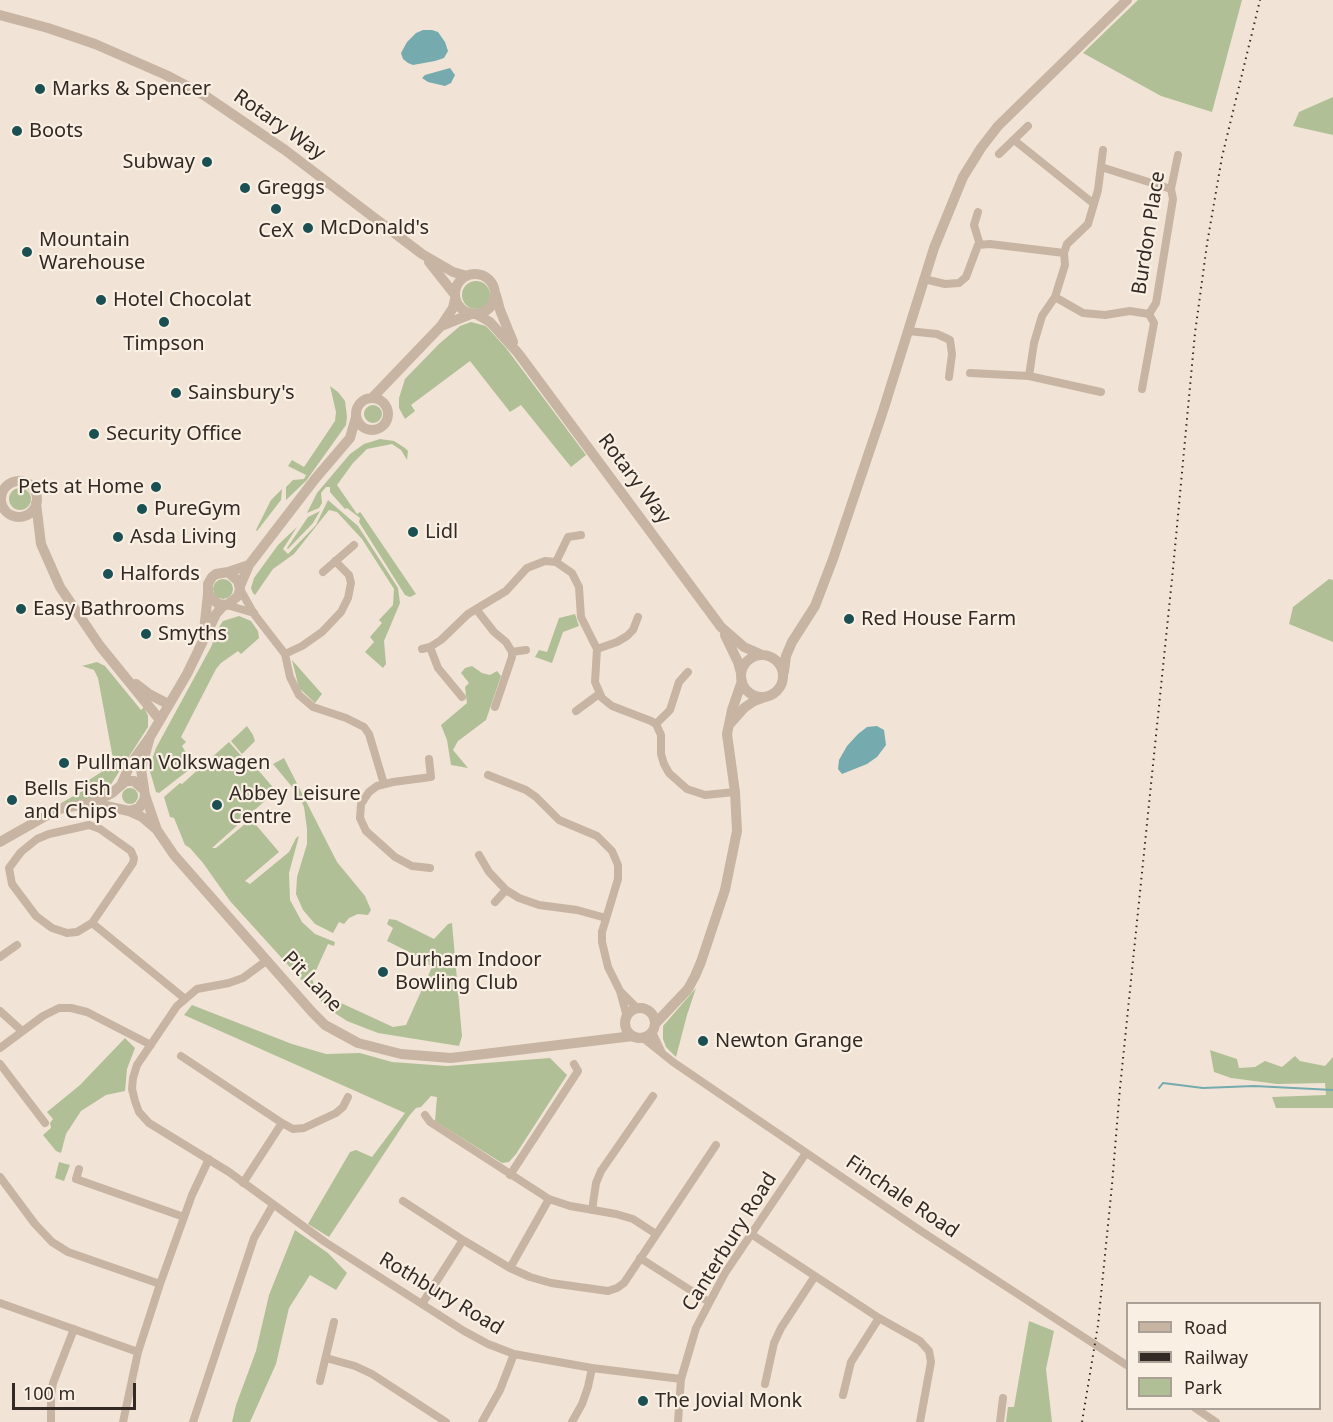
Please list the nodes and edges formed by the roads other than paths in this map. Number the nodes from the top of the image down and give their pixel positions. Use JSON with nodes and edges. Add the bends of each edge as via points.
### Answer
{"nodes":[{"id":1,"x":1127,"y":0,"type":"edge"},
{"id":2,"x":0,"y":15,"type":"edge"},
{"id":3,"x":1028,"y":126,"type":"dead end"},
{"id":4,"x":1014,"y":140,"type":"junction"},
{"id":5,"x":1103,"y":150,"type":"dead end"},
{"id":6,"x":999,"y":154,"type":"dead end"},
{"id":7,"x":1178,"y":155,"type":"dead end"},
{"id":8,"x":1101,"y":166,"type":"junction"},
{"id":9,"x":1171,"y":189,"type":"junction"},
{"id":10,"x":1094,"y":204,"type":"junction"},
{"id":11,"x":978,"y":212,"type":"dead end"},
{"id":12,"x":980,"y":245,"type":"junction"},
{"id":13,"x":1064,"y":253,"type":"junction"},
{"id":14,"x":422,"y":254,"type":"junction"},
{"id":15,"x":467,"y":276,"type":"junction"},
{"id":16,"x":924,"y":279,"type":"junction"},
{"id":17,"x":495,"y":294,"type":"junction"},
{"id":18,"x":455,"y":297,"type":"junction"},
{"id":19,"x":1055,"y":297,"type":"junction"},
{"id":20,"x":473,"y":314,"type":"junction"},
{"id":21,"x":1149,"y":314,"type":"junction"},
{"id":22,"x":441,"y":326,"type":"junction"},
{"id":23,"x":908,"y":331,"type":"junction"},
{"id":24,"x":519,"y":353,"type":"junction"},
{"id":25,"x":970,"y":373,"type":"dead end"},
{"id":26,"x":1029,"y":376,"type":"junction"},
{"id":27,"x":949,"y":377,"type":"dead end"},
{"id":28,"x":392,"y":379,"type":"junction"},
{"id":29,"x":1142,"y":389,"type":"dead end"},
{"id":30,"x":1101,"y":392,"type":"dead end"},
{"id":31,"x":373,"y":397,"type":"junction"},
{"id":32,"x":388,"y":408,"type":"junction"},
{"id":33,"x":356,"y":417,"type":"junction"},
{"id":34,"x":372,"y":430,"type":"junction"},
{"id":35,"x":350,"y":438,"type":"junction"},
{"id":36,"x":0,"y":478,"type":"edge"},
{"id":37,"x":12,"y":482,"type":"junction"},
{"id":38,"x":1,"y":494,"type":"edge"},
{"id":39,"x":36,"y":503,"type":"junction"},
{"id":40,"x":16,"y":517,"type":"junction"},
{"id":41,"x":581,"y":535,"type":"dead end"},
{"id":42,"x":41,"y":544,"type":"junction"},
{"id":43,"x":354,"y":545,"type":"dead end"},
{"id":44,"x":335,"y":561,"type":"junction"},
{"id":45,"x":556,"y":562,"type":"junction"},
{"id":46,"x":249,"y":565,"type":"junction"},
{"id":47,"x":228,"y":572,"type":"junction"},
{"id":48,"x":323,"y":572,"type":"dead end"},
{"id":49,"x":240,"y":587,"type":"junction"},
{"id":50,"x":208,"y":594,"type":"junction"},
{"id":51,"x":226,"y":605,"type":"junction"},
{"id":52,"x":476,"y":609,"type":"junction"},
{"id":53,"x":254,"y":614,"type":"junction"},
{"id":54,"x":638,"y":617,"type":"dead end"},
{"id":55,"x":721,"y":627,"type":"junction"},
{"id":56,"x":204,"y":634,"type":"junction"},
{"id":57,"x":792,"y":642,"type":"junction"},
{"id":58,"x":597,"y":649,"type":"junction"},
{"id":59,"x":526,"y":650,"type":"dead end"},
{"id":60,"x":512,"y":652,"type":"junction"},
{"id":61,"x":285,"y":654,"type":"junction"},
{"id":62,"x":762,"y":654,"type":"junction"},
{"id":63,"x":672,"y":672,"type":"dead end"},
{"id":64,"x":688,"y":672,"type":"dead end"},
{"id":65,"x":784,"y":672,"type":"junction"},
{"id":66,"x":122,"y":673,"type":"junction"},
{"id":67,"x":741,"y":678,"type":"junction"},
{"id":68,"x":678,"y":682,"type":"junction"},
{"id":69,"x":599,"y":694,"type":"junction"},
{"id":70,"x":462,"y":697,"type":"dead end"},
{"id":71,"x":766,"y":697,"type":"junction"},
{"id":72,"x":168,"y":704,"type":"junction"},
{"id":73,"x":495,"y":707,"type":"dead end"},
{"id":74,"x":576,"y":711,"type":"dead end"},
{"id":75,"x":160,"y":720,"type":"junction"},
{"id":76,"x":656,"y":724,"type":"junction"},
{"id":77,"x":728,"y":726,"type":"junction"},
{"id":78,"x":150,"y":737,"type":"junction"},
{"id":79,"x":429,"y":759,"type":"dead end"},
{"id":80,"x":489,"y":775,"type":"dead end"},
{"id":81,"x":384,"y":784,"type":"junction"},
{"id":82,"x":120,"y":785,"type":"junction"},
{"id":83,"x":735,"y":792,"type":"junction"},
{"id":84,"x":144,"y":793,"type":"junction"},
{"id":85,"x":92,"y":803,"type":"junction"},
{"id":86,"x":127,"y":810,"type":"junction"},
{"id":87,"x":158,"y":830,"type":"junction"},
{"id":88,"x":0,"y":842,"type":"edge"},
{"id":89,"x":479,"y":855,"type":"dead end"},
{"id":90,"x":426,"y":870,"type":"dead end"},
{"id":91,"x":506,"y":890,"type":"junction"},
{"id":92,"x":495,"y":902,"type":"dead end"},
{"id":93,"x":606,"y":918,"type":"junction"},
{"id":94,"x":92,"y":923,"type":"junction"},
{"id":95,"x":17,"y":945,"type":"dead end"},
{"id":96,"x":0,"y":957,"type":"edge"},
{"id":97,"x":266,"y":961,"type":"junction"},
{"id":98,"x":620,"y":991,"type":"junction"},
{"id":99,"x":184,"y":998,"type":"junction"},
{"id":100,"x":673,"y":1003,"type":"junction"},
{"id":101,"x":642,"y":1009,"type":"junction"},
{"id":102,"x":0,"y":1011,"type":"edge"},
{"id":103,"x":626,"y":1019,"type":"junction"},
{"id":104,"x":22,"y":1031,"type":"junction"},
{"id":105,"x":646,"y":1033,"type":"junction"},
{"id":106,"x":603,"y":1039,"type":"junction"},
{"id":107,"x":151,"y":1045,"type":"junction"},
{"id":108,"x":0,"y":1048,"type":"edge"},
{"id":109,"x":181,"y":1056,"type":"dead end"},
{"id":110,"x":0,"y":1064,"type":"edge"},
{"id":111,"x":574,"y":1064,"type":"dead end"},
{"id":112,"x":652,"y":1096,"type":"dead end"},
{"id":113,"x":348,"y":1097,"type":"dead end"},
{"id":114,"x":425,"y":1115,"type":"dead end"},
{"id":115,"x":45,"y":1123,"type":"dead end"},
{"id":116,"x":282,"y":1123,"type":"junction"},
{"id":117,"x":716,"y":1145,"type":"dead end"},
{"id":118,"x":806,"y":1153,"type":"junction"},
{"id":119,"x":209,"y":1159,"type":"junction"},
{"id":120,"x":79,"y":1169,"type":"dead end"},
{"id":121,"x":510,"y":1175,"type":"junction"},
{"id":122,"x":0,"y":1177,"type":"edge"},
{"id":123,"x":243,"y":1182,"type":"junction"},
{"id":124,"x":549,"y":1199,"type":"junction"},
{"id":125,"x":403,"y":1201,"type":"dead end"},
{"id":126,"x":273,"y":1205,"type":"junction"},
{"id":127,"x":592,"y":1210,"type":"junction"},
{"id":128,"x":184,"y":1217,"type":"junction"},
{"id":129,"x":656,"y":1234,"type":"junction"},
{"id":130,"x":751,"y":1234,"type":"junction"},
{"id":131,"x":463,"y":1240,"type":"junction"},
{"id":132,"x":640,"y":1258,"type":"junction"},
{"id":133,"x":510,"y":1268,"type":"junction"},
{"id":134,"x":815,"y":1276,"type":"junction"},
{"id":135,"x":160,"y":1284,"type":"junction"},
{"id":136,"x":708,"y":1302,"type":"junction"},
{"id":137,"x":0,"y":1303,"type":"edge"},
{"id":138,"x":422,"y":1304,"type":"junction"},
{"id":139,"x":879,"y":1318,"type":"junction"},
{"id":140,"x":334,"y":1322,"type":"dead end"},
{"id":141,"x":74,"y":1329,"type":"junction"},
{"id":142,"x":138,"y":1352,"type":"junction"},
{"id":143,"x":514,"y":1354,"type":"junction"},
{"id":144,"x":326,"y":1358,"type":"junction"},
{"id":145,"x":1126,"y":1365,"type":"edge"},
{"id":146,"x":592,"y":1368,"type":"junction"},
{"id":147,"x":681,"y":1379,"type":"junction"},
{"id":148,"x":320,"y":1381,"type":"dead end"},
{"id":149,"x":765,"y":1384,"type":"dead end"},
{"id":150,"x":843,"y":1395,"type":"dead end"},
{"id":151,"x":1004,"y":1398,"type":"dead end"},
{"id":152,"x":1198,"y":1410,"type":"edge"},
{"id":153,"x":51,"y":1422,"type":"edge"},
{"id":154,"x":123,"y":1422,"type":"edge"},
{"id":155,"x":193,"y":1422,"type":"edge"},
{"id":156,"x":446,"y":1422,"type":"edge"},
{"id":157,"x":482,"y":1422,"type":"edge"},
{"id":158,"x":572,"y":1422,"type":"edge"},
{"id":159,"x":678,"y":1422,"type":"edge"},
{"id":160,"x":920,"y":1422,"type":"edge"},
{"id":161,"x":1000,"y":1422,"type":"edge"},
{"id":162,"x":1216,"y":1422,"type":"edge"}],
"edges":[{"from":1,"to":16,"type":"street","via":[[1019,104],[981,148],[949,207]]},
{"from":2,"to":14,"type":"street","name":"Rotary Way","via":[[95,44],[204,95],[285,150]]},
{"from":3,"to":4,"type":"street"},
{"from":4,"to":6,"type":"street"},
{"from":4,"to":10,"type":"street"},
{"from":5,"to":8,"type":"street"},
{"from":7,"to":9,"type":"street","name":"Burdon Place"},
{"from":8,"to":9,"type":"street"},
{"from":8,"to":10,"type":"street"},
{"from":9,"to":21,"type":"street","name":"Burdon Place","via":[[1173,199],[1156,303]]},
{"from":10,"to":13,"type":"street","via":[[1088,224],[1067,244]]},
{"from":11,"to":12,"type":"street","via":[[974,225]]},
{"from":12,"to":13,"type":"street"},
{"from":12,"to":16,"type":"street","via":[[966,277],[959,283]]},
{"from":13,"to":19,"type":"street","via":[[1065,265]]},
{"from":14,"to":15,"type":"street","name":"Rotary Way"},
{"from":14,"to":18,"type":"street","name":"Rotary Way"},
{"from":15,"to":17,"type":"street","via":[[482,275],[494,286]]},
{"from":15,"to":18,"type":"street","via":[[456,287]]},
{"from":16,"to":23,"type":"street"},
{"from":17,"to":20,"type":"street","via":[[488,310]]},
{"from":17,"to":24,"type":"street","name":"Rotary Way"},
{"from":18,"to":20,"type":"street","via":[[461,309]]},
{"from":18,"to":22,"type":"street"},
{"from":19,"to":21,"type":"street","name":"Burdon Place","via":[[1083,313]]},
{"from":19,"to":26,"type":"street","via":[[1042,316]]},
{"from":20,"to":22,"type":"street"},
{"from":20,"to":24,"type":"street","name":"Rotary Way","via":[[490,322]]},
{"from":21,"to":29,"type":"street","name":"Burdon Place","via":[[1154,322]]},
{"from":22,"to":28,"type":"street"},
{"from":23,"to":27,"type":"street","via":[[937,334],[950,340]]},
{"from":23,"to":57,"type":"street","via":[[829,570],[815,606]]},
{"from":24,"to":55,"type":"street","name":"Rotary Way"},
{"from":25,"to":26,"type":"street"},
{"from":26,"to":30,"type":"street"},
{"from":28,"to":31,"type":"street"},
{"from":28,"to":32,"type":"street"},
{"from":31,"to":32,"type":"street","via":[[381,399]]},
{"from":31,"to":33,"type":"street","via":[[361,401]]},
{"from":32,"to":34,"type":"street","via":[[385,424]]},
{"from":33,"to":34,"type":"street","via":[[363,427]]},
{"from":33,"to":35,"type":"street"},
{"from":34,"to":35,"type":"street"},
{"from":35,"to":46,"type":"street"},
{"from":36,"to":37,"type":"street"},
{"from":37,"to":38,"type":"street"},
{"from":37,"to":39,"type":"street","via":[[30,484]]},
{"from":38,"to":40,"type":"street","via":[[3,508]]},
{"from":39,"to":40,"type":"street","via":[[29,514]]},
{"from":39,"to":42,"type":"street"},
{"from":40,"to":42,"type":"street","via":[[30,527]]},
{"from":41,"to":45,"type":"street","via":[[566,532]]},
{"from":42,"to":66,"type":"street","via":[[60,587]]},
{"from":43,"to":44,"type":"street"},
{"from":44,"to":48,"type":"street"},
{"from":44,"to":61,"type":"street","via":[[349,575],[348,598],[322,632]]},
{"from":45,"to":52,"type":"street","via":[[527,567],[506,591]]},
{"from":45,"to":58,"type":"street","via":[[576,580],[580,616]]},
{"from":46,"to":47,"type":"street"},
{"from":46,"to":49,"type":"street"},
{"from":47,"to":49,"type":"street"},
{"from":47,"to":50,"type":"street","via":[[212,577]]},
{"from":49,"to":51,"type":"street","via":[[238,596]]},
{"from":49,"to":53,"type":"street"},
{"from":50,"to":51,"type":"street","via":[[214,602]]},
{"from":50,"to":56,"type":"street"},
{"from":51,"to":53,"type":"street"},
{"from":51,"to":56,"type":"street"},
{"from":52,"to":60,"type":"street"},
{"from":52,"to":70,"type":"street","via":[[426,648]]},
{"from":53,"to":61,"type":"street"},
{"from":54,"to":58,"type":"street","via":[[636,632]]},
{"from":55,"to":62,"type":"street","name":"Rotary Way","via":[[744,647]]},
{"from":55,"to":67,"type":"street","name":"Rotary Way","via":[[738,662]]},
{"from":56,"to":72,"type":"street","via":[[187,674]]},
{"from":57,"to":62,"type":"street"},
{"from":57,"to":65,"type":"street"},
{"from":58,"to":69,"type":"street","via":[[594,675]]},
{"from":59,"to":60,"type":"street"},
{"from":60,"to":73,"type":"street"},
{"from":61,"to":81,"type":"street","via":[[294,687],[306,702],[313,708],[354,721],[369,734]]},
{"from":62,"to":65,"type":"street","via":[[777,660]]},
{"from":62,"to":67,"type":"street","via":[[746,661]]},
{"from":63,"to":68,"type":"street"},
{"from":64,"to":68,"type":"street"},
{"from":65,"to":71,"type":"street","via":[[781,687]]},
{"from":66,"to":72,"type":"street"},
{"from":66,"to":75,"type":"street"},
{"from":67,"to":71,"type":"street","via":[[751,694]]},
{"from":67,"to":77,"type":"street"},
{"from":68,"to":76,"type":"street","via":[[670,710]]},
{"from":69,"to":74,"type":"street"},
{"from":69,"to":76,"type":"street","via":[[612,706]]},
{"from":71,"to":77,"type":"street","via":[[744,708]]},
{"from":72,"to":75,"type":"street"},
{"from":75,"to":78,"type":"street"},
{"from":76,"to":83,"type":"street","via":[[664,764],[678,782],[705,795]]},
{"from":77,"to":83,"type":"street"},
{"from":78,"to":82,"type":"street"},
{"from":78,"to":84,"type":"street","via":[[141,769]]},
{"from":79,"to":81,"type":"street","via":[[431,777]]},
{"from":80,"to":93,"type":"street","via":[[526,790],[559,820],[597,836],[610,847],[618,865],[618,879]]},
{"from":81,"to":90,"type":"street","via":[[369,792],[361,804],[362,825],[395,857]]},
{"from":82,"to":84,"type":"street","via":[[134,781]]},
{"from":82,"to":85,"type":"street"},
{"from":82,"to":86,"type":"street","via":[[116,800]]},
{"from":83,"to":100,"type":"street","via":[[737,831],[725,890],[701,962],[688,988]]},
{"from":84,"to":86,"type":"street","via":[[142,804]]},
{"from":84,"to":87,"type":"street"},
{"from":85,"to":86,"type":"street"},
{"from":85,"to":88,"type":"street","via":[[51,813]]},
{"from":86,"to":87,"type":"street"},
{"from":87,"to":97,"type":"street","name":"Pit Lane","via":[[174,855]]},
{"from":89,"to":91,"type":"street"},
{"from":91,"to":92,"type":"street"},
{"from":91,"to":93,"type":"street","via":[[532,903]]},
{"from":93,"to":98,"type":"street","via":[[603,952]]},
{"from":94,"to":94,"type":"street","via":[[133,864],[131,851],[89,825],[37,839],[12,862],[12,884],[44,923],[67,933]]},
{"from":94,"to":99,"type":"street"},
{"from":95,"to":96,"type":"street"},
{"from":97,"to":99,"type":"street","name":"Rothbury Road","via":[[243,978],[204,986]]},
{"from":97,"to":106,"type":"street","name":"Pit Lane","via":[[325,1025],[382,1051],[451,1058]]},
{"from":98,"to":101,"type":"street"},
{"from":98,"to":103,"type":"street"},
{"from":99,"to":107,"type":"street","name":"Rothbury Road"},
{"from":100,"to":101,"type":"street"},
{"from":100,"to":105,"type":"street"},
{"from":101,"to":103,"type":"street"},
{"from":101,"to":105,"type":"street","via":[[653,1016]]},
{"from":102,"to":104,"type":"street"},
{"from":103,"to":105,"type":"street","via":[[629,1032]]},
{"from":103,"to":106,"type":"street"},
{"from":104,"to":107,"type":"street","via":[[59,1008],[71,1008],[87,1012]]},
{"from":104,"to":108,"type":"street"},
{"from":105,"to":106,"type":"street","name":"Pit Lane"},
{"from":105,"to":118,"type":"street","name":"Finchale Road","via":[[673,1062]]},
{"from":107,"to":119,"type":"street","name":"Rothbury Road","via":[[133,1078],[139,1112],[149,1123]]},
{"from":109,"to":116,"type":"street"},
{"from":110,"to":115,"type":"street"},
{"from":111,"to":121,"type":"street","via":[[578,1071]]},
{"from":112,"to":127,"type":"street","via":[[601,1171]]},
{"from":113,"to":116,"type":"street","via":[[336,1113],[304,1128],[293,1129]]},
{"from":114,"to":121,"type":"street"},
{"from":116,"to":123,"type":"street"},
{"from":117,"to":129,"type":"street"},
{"from":118,"to":130,"type":"street","name":"Canterbury Road"},
{"from":118,"to":145,"type":"street","name":"Finchale Road"},
{"from":119,"to":123,"type":"street","name":"Rothbury Road"},
{"from":119,"to":128,"type":"street"},
{"from":120,"to":128,"type":"street","via":[[76,1179]]},
{"from":121,"to":124,"type":"street"},
{"from":122,"to":135,"type":"street","via":[[52,1242],[68,1252]]},
{"from":123,"to":126,"type":"street","name":"Rothbury Road"},
{"from":124,"to":127,"type":"street"},
{"from":124,"to":133,"type":"street"},
{"from":125,"to":131,"type":"street"},
{"from":126,"to":138,"type":"street","name":"Rothbury Road"},
{"from":126,"to":155,"type":"street","via":[[254,1238]]},
{"from":127,"to":129,"type":"street","via":[[633,1219]]},
{"from":128,"to":135,"type":"street"},
{"from":129,"to":132,"type":"street"},
{"from":130,"to":134,"type":"street"},
{"from":130,"to":136,"type":"street","name":"Canterbury Road"},
{"from":131,"to":133,"type":"street"},
{"from":131,"to":138,"type":"street"},
{"from":132,"to":133,"type":"street","via":[[624,1282],[608,1291],[551,1283]]},
{"from":132,"to":136,"type":"street"},
{"from":134,"to":139,"type":"street"},
{"from":134,"to":149,"type":"street","via":[[774,1343]]},
{"from":135,"to":142,"type":"street"},
{"from":136,"to":147,"type":"street","name":"Canterbury Road"},
{"from":137,"to":141,"type":"street"},
{"from":138,"to":143,"type":"street","name":"Rothbury Road","via":[[480,1340]]},
{"from":139,"to":150,"type":"street","via":[[851,1362]]},
{"from":139,"to":160,"type":"street","via":[[920,1341],[929,1351],[931,1362]]},
{"from":140,"to":144,"type":"street"},
{"from":141,"to":142,"type":"street"},
{"from":141,"to":153,"type":"street","via":[[53,1383]]},
{"from":142,"to":154,"type":"street"},
{"from":143,"to":146,"type":"street","name":"Rothbury Road"},
{"from":143,"to":157,"type":"street"},
{"from":144,"to":148,"type":"street"},
{"from":144,"to":156,"type":"street","via":[[372,1374]]},
{"from":146,"to":147,"type":"street","name":"Rothbury Road"},
{"from":146,"to":158,"type":"street","via":[[582,1404]]},
{"from":147,"to":159,"type":"street","name":"Canterbury Road"},
{"from":151,"to":161,"type":"street"},
{"from":152,"to":162,"type":"street"}]}
